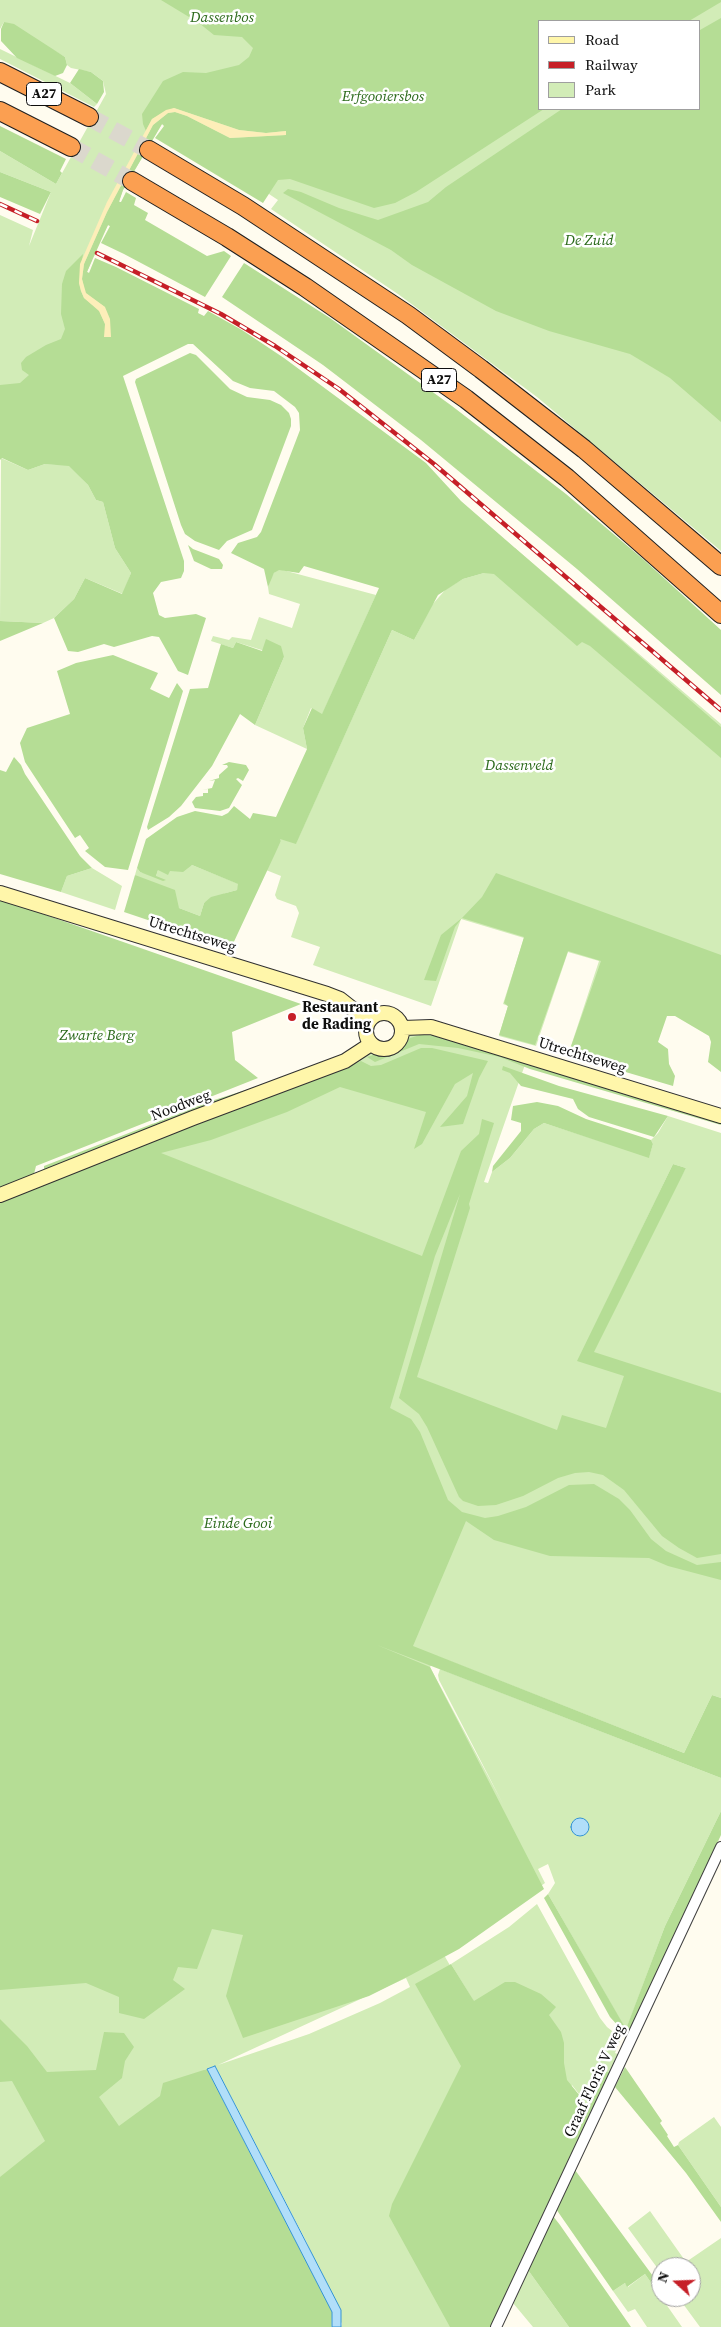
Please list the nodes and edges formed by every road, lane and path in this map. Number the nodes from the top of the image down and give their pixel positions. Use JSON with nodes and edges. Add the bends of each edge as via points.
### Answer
{"nodes":[{"id":1,"x":0,"y":72,"type":"edge"},
{"id":2,"x":0,"y":110,"type":"edge"},
{"id":3,"x":89,"y":116,"type":"tunnel mouth"},
{"id":4,"x":72,"y":147,"type":"tunnel mouth"},
{"id":5,"x":149,"y":150,"type":"tunnel mouth"},
{"id":6,"x":132,"y":181,"type":"tunnel mouth"},
{"id":7,"x":721,"y":566,"type":"edge"},
{"id":8,"x":721,"y":614,"type":"edge"},
{"id":9,"x":0,"y":893,"type":"edge"},
{"id":10,"x":368,"y":1021,"type":"junction"},
{"id":11,"x":403,"y":1028,"type":"junction"},
{"id":12,"x":371,"y":1044,"type":"junction"},
{"id":13,"x":721,"y":1116,"type":"edge"},
{"id":14,"x":0,"y":1195,"type":"edge"},
{"id":15,"x":721,"y":1847,"type":"edge"},
{"id":16,"x":496,"y":2327,"type":"edge"}],
"edges":[{"from":1,"to":3,"type":"highway","number":"A27"},
{"from":2,"to":4,"type":"highway","number":"A27"},
{"from":5,"to":7,"type":"highway","number":"A27","via":[[243,206],[482,368],[577,443]]},
{"from":6,"to":8,"type":"highway","number":"A27","via":[[305,287],[466,399],[566,478]]},
{"from":9,"to":10,"type":"main road","name":"Utrechtseweg","via":[[327,994],[340,999]]},
{"from":10,"to":11,"type":"main road","via":[[380,1013],[388,1013],[395,1016]]},
{"from":10,"to":12,"type":"main road","via":[[366,1033]]},
{"from":11,"to":12,"type":"main road","via":[[401,1039],[393,1048],[381,1049]]},
{"from":11,"to":13,"type":"main road","name":"Utrechtseweg","via":[[431,1027]]},
{"from":12,"to":14,"type":"main road","name":"Noodweg","via":[[346,1061]]},
{"from":15,"to":16,"type":"street","name":"Graaf Floris V weg"}]}
